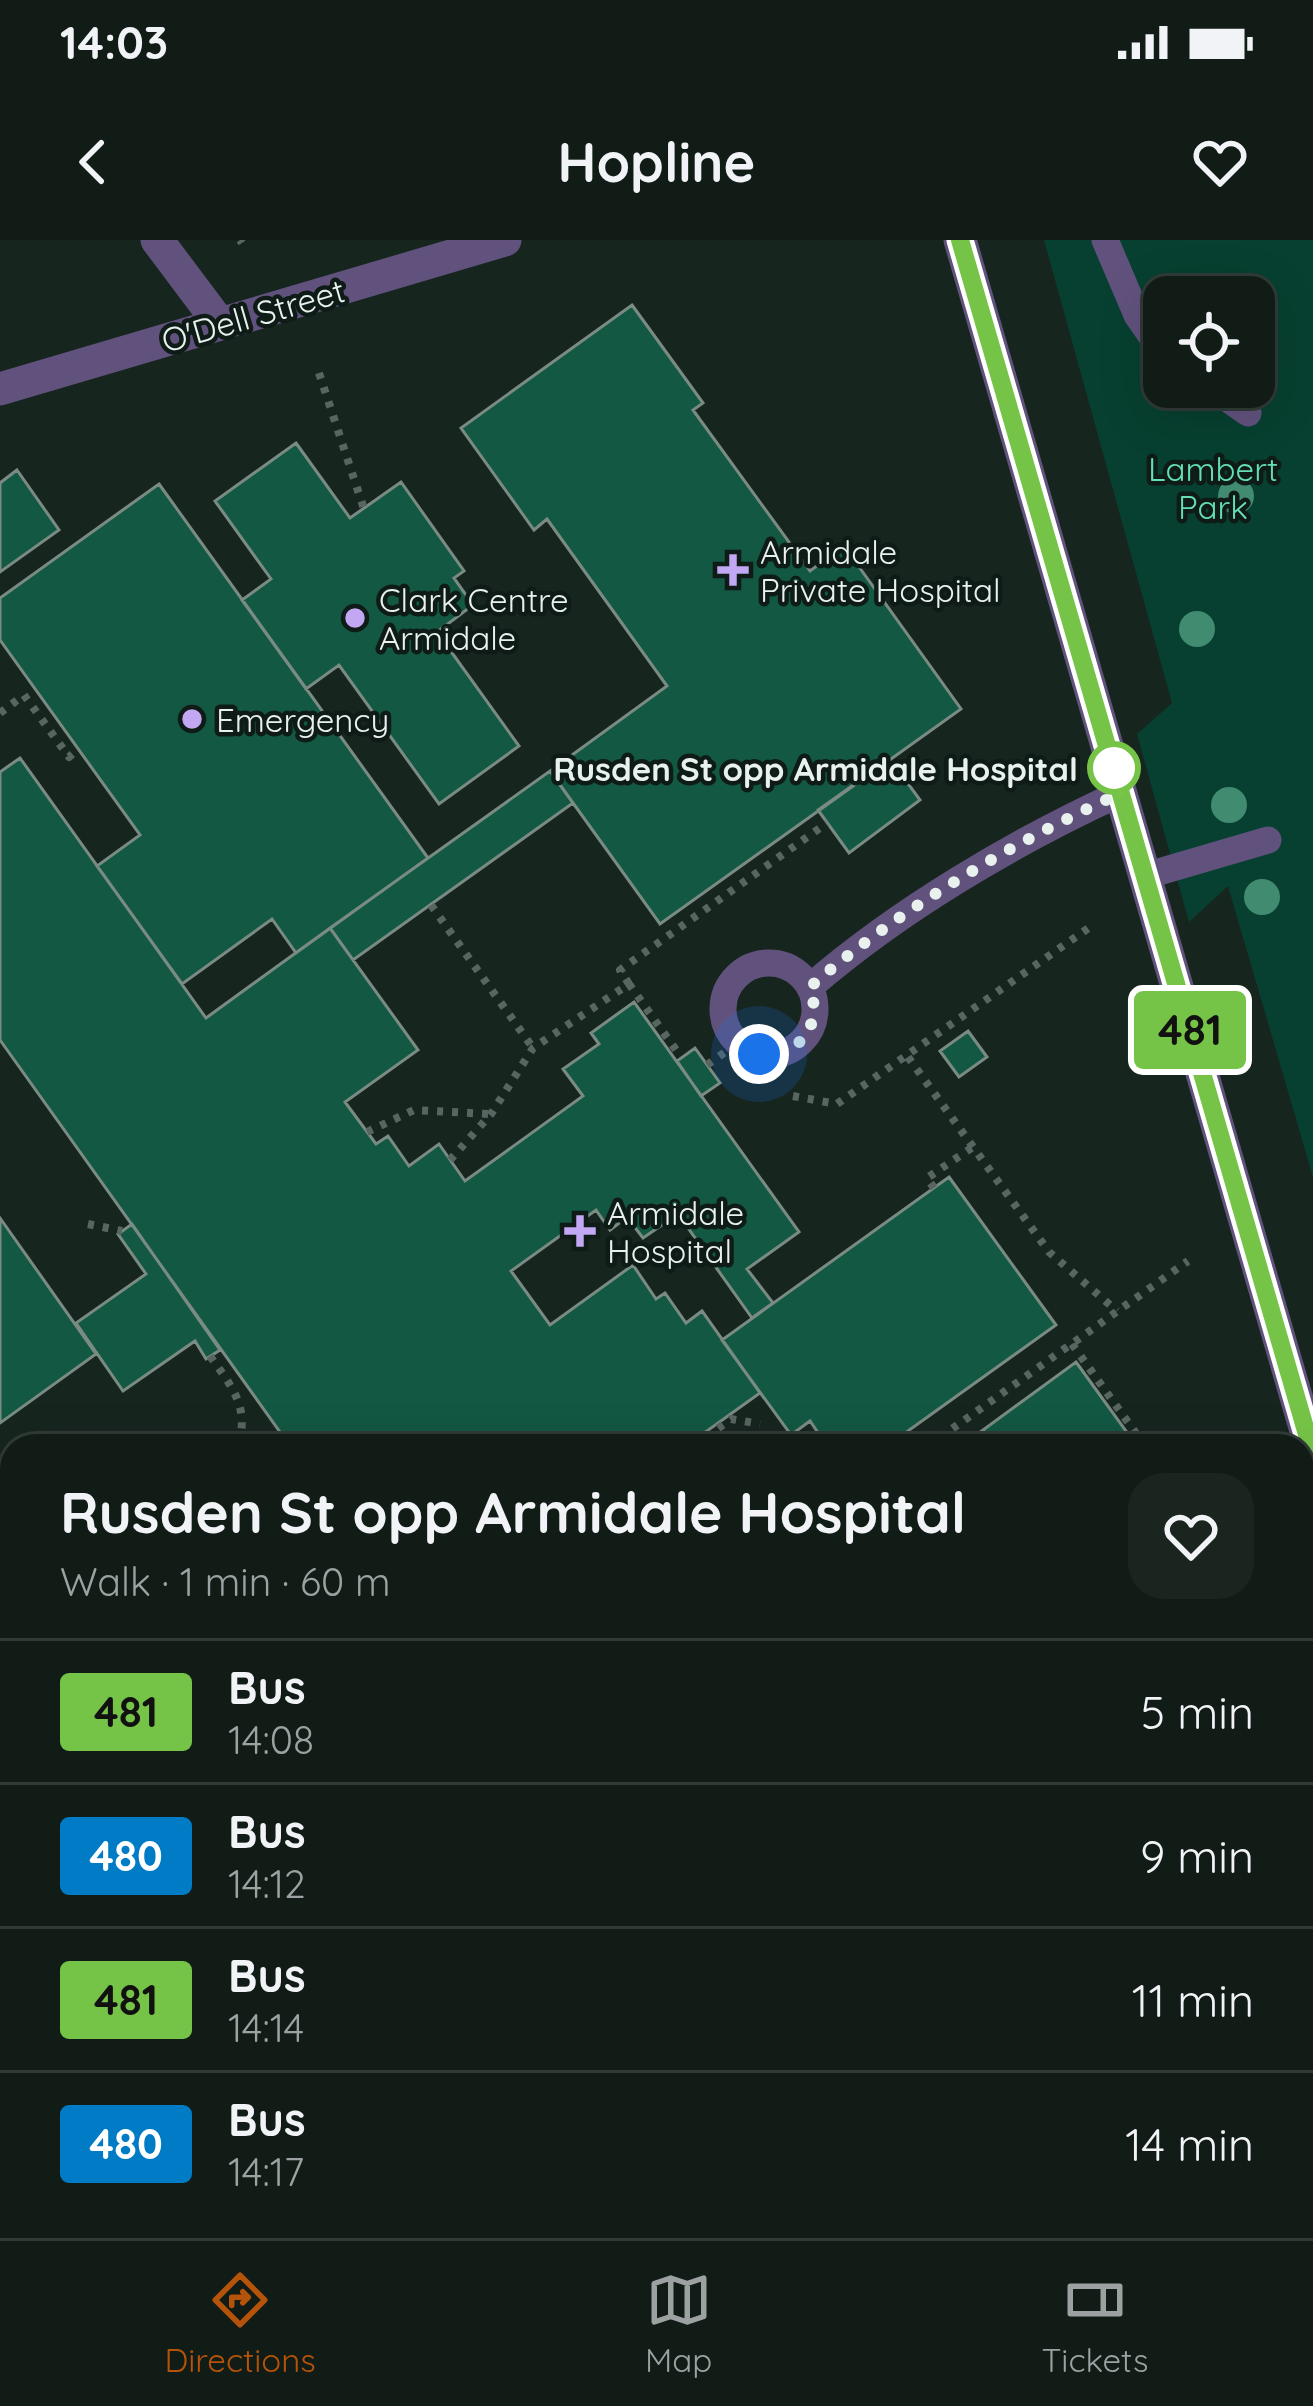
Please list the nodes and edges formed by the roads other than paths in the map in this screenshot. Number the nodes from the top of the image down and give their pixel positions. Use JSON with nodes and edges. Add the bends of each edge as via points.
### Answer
{"nodes":[{"id":1,"x":157,"y":240,"type":"edge"},
{"id":2,"x":505,"y":240,"type":"edge"},
{"id":3,"x":960,"y":240,"type":"edge"},
{"id":4,"x":1105,"y":240,"type":"edge"},
{"id":5,"x":220,"y":324,"type":"junction"},
{"id":6,"x":1143,"y":324,"type":"edge"},
{"id":7,"x":0,"y":389,"type":"edge"},
{"id":8,"x":1241,"y":408,"type":"edge"},
{"id":9,"x":1248,"y":413,"type":"dead end"},
{"id":10,"x":1121,"y":793,"type":"junction"},
{"id":11,"x":1268,"y":839,"type":"dead end"},
{"id":12,"x":1145,"y":876,"type":"junction"},
{"id":13,"x":810,"y":987,"type":"junction"},
{"id":14,"x":1307,"y":1434,"type":"edge"}],
"edges":[{"from":1,"to":5,"type":"street"},
{"from":2,"to":5,"type":"street","name":"O'Dell Street"},
{"from":3,"to":10,"type":"street"},
{"from":4,"to":6,"type":"lane"},
{"from":5,"to":7,"type":"street","name":"O'Dell Street"},
{"from":8,"to":9,"type":"lane"},
{"from":10,"to":12,"type":"street"},
{"from":10,"to":13,"type":"lane","via":[[1030,835]]},
{"from":11,"to":12,"type":"lane"},
{"from":12,"to":14,"type":"street"},
{"from":13,"to":13,"type":"lane","via":[[774,962],[748,967],[735,977],[724,1020],[738,1043],[759,1054],[788,1052],[814,1019]]}]}
